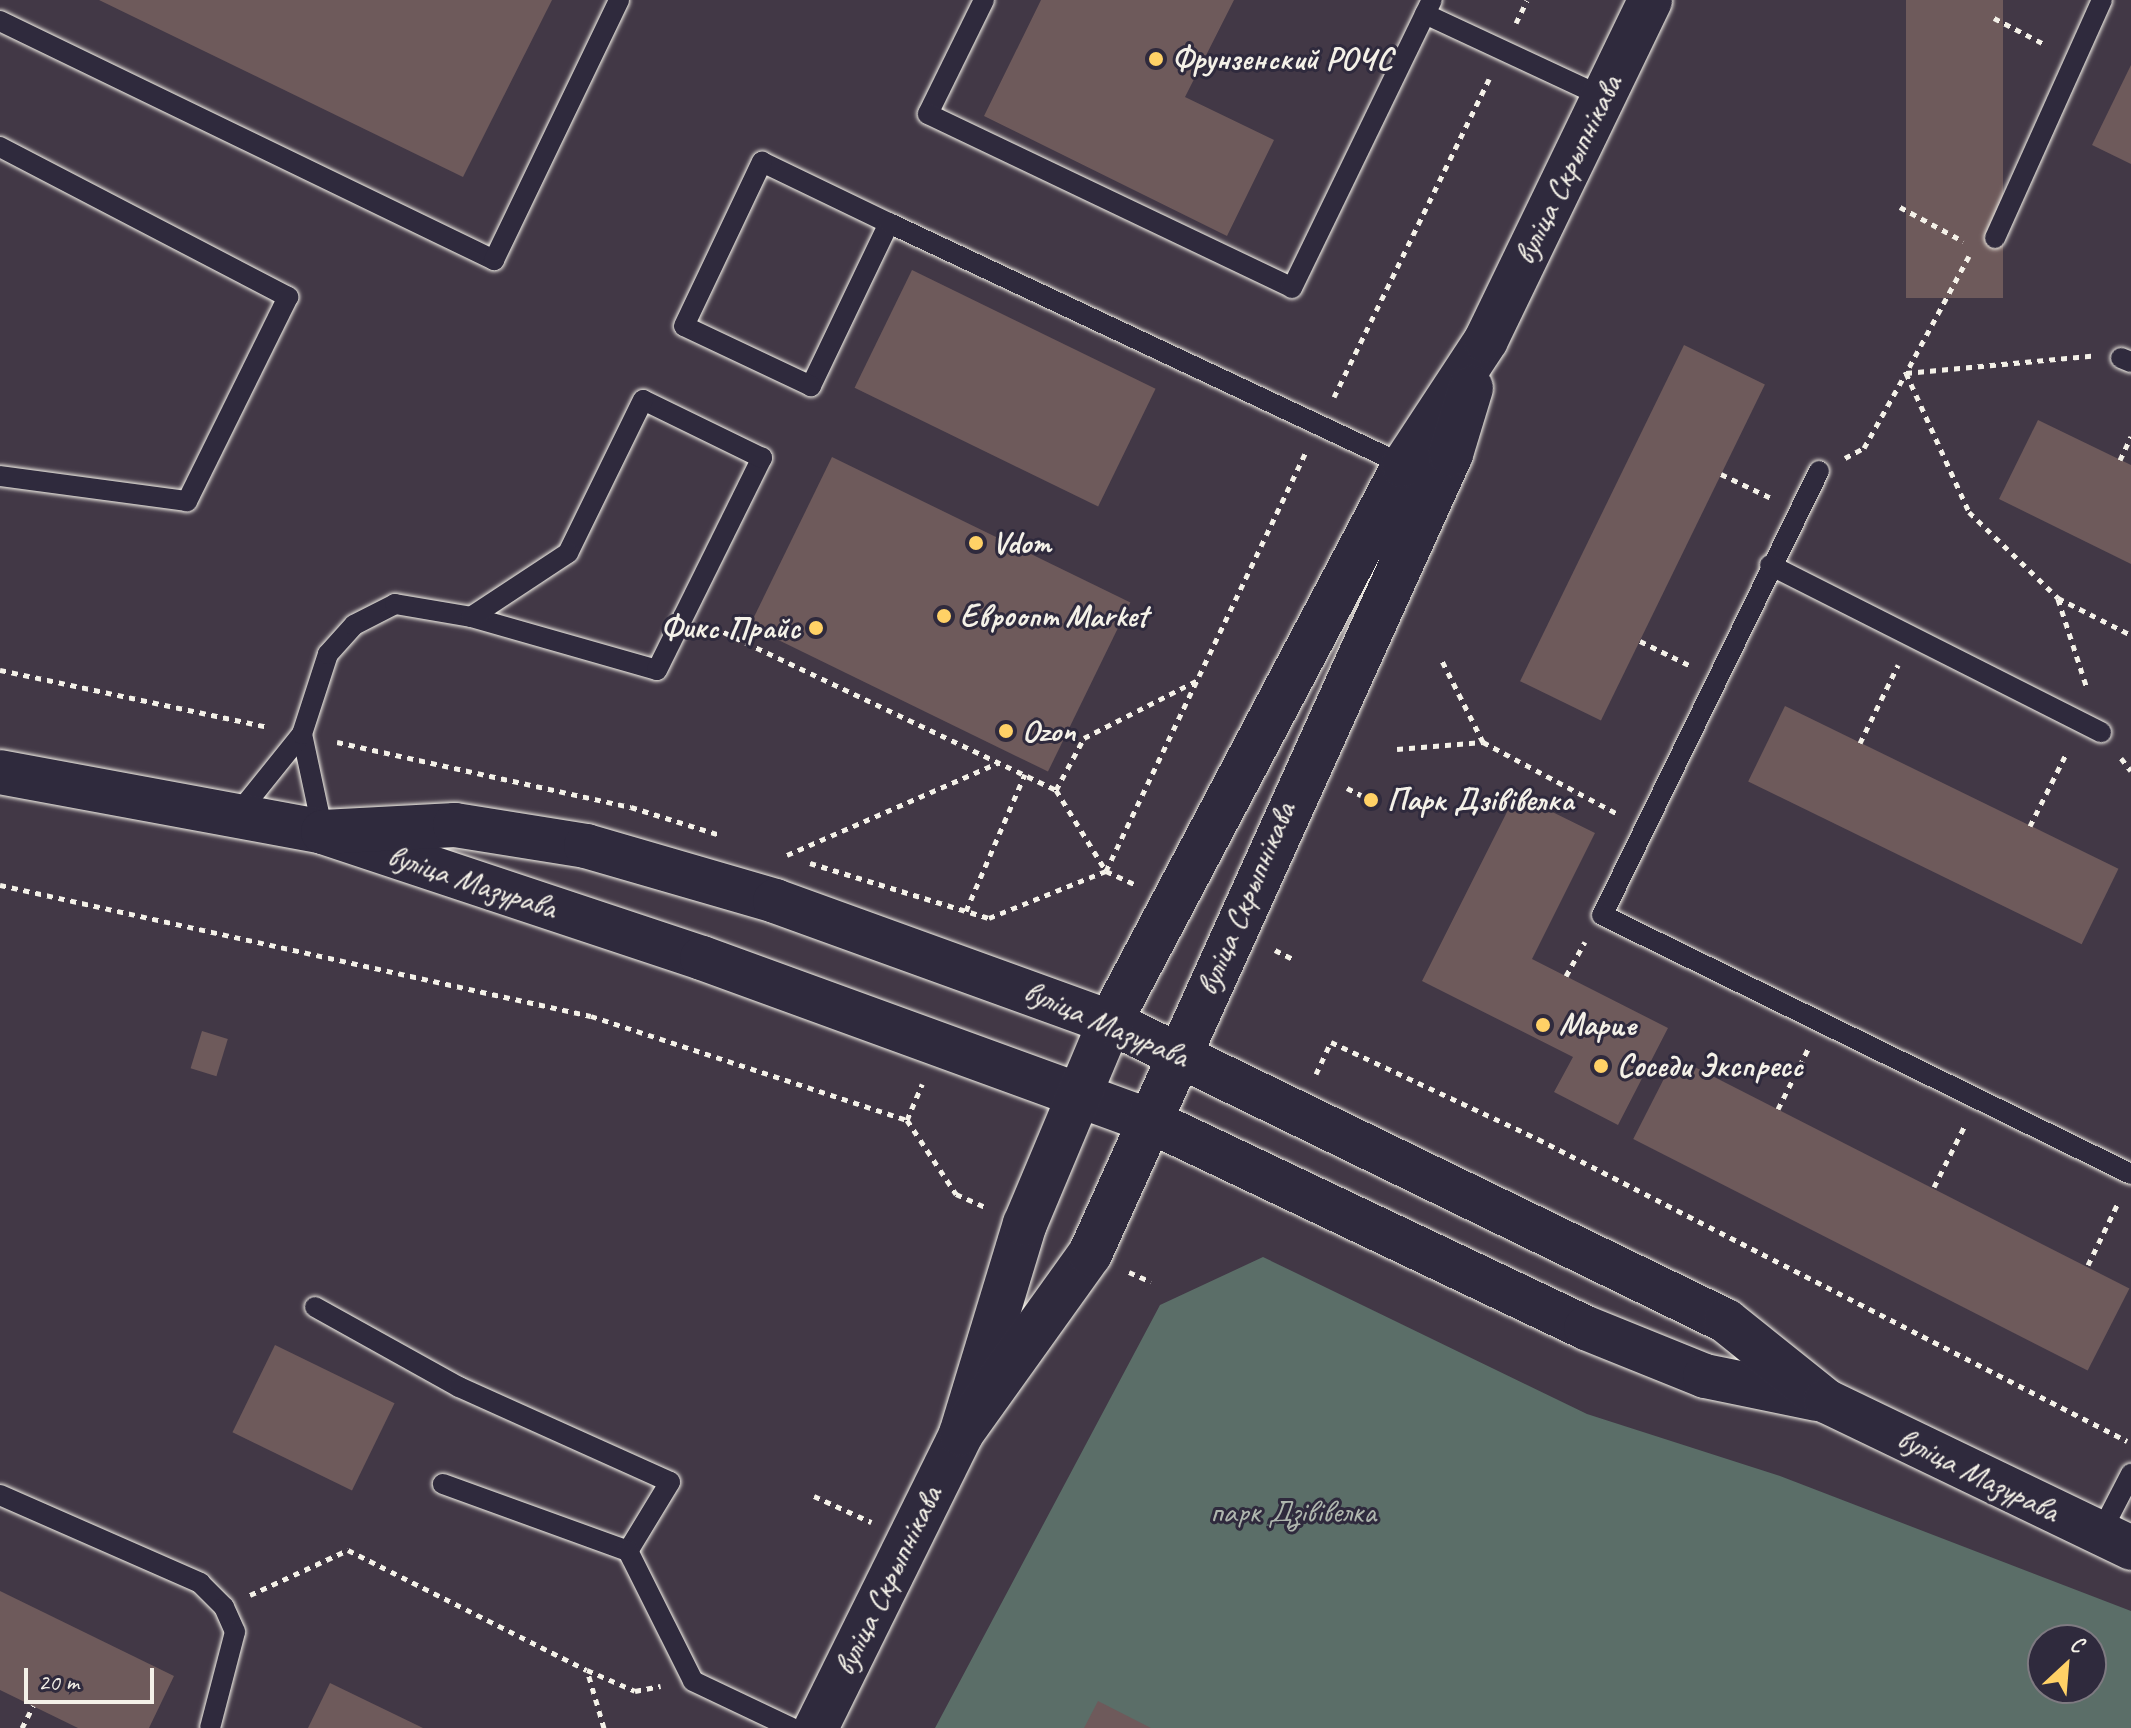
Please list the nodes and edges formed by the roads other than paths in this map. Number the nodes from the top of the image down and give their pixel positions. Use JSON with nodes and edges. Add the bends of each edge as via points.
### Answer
{"nodes":[{"id":1,"x":619,"y":0,"type":"edge"},
{"id":2,"x":984,"y":0,"type":"edge"},
{"id":3,"x":1650,"y":0,"type":"edge"},
{"id":4,"x":2102,"y":0,"type":"edge"},
{"id":5,"x":1429,"y":7,"type":"edge"},
{"id":6,"x":0,"y":21,"type":"edge"},
{"id":7,"x":1603,"y":97,"type":"junction"},
{"id":8,"x":0,"y":147,"type":"edge"},
{"id":9,"x":889,"y":223,"type":"junction"},
{"id":10,"x":1995,"y":238,"type":"dead end"},
{"id":11,"x":1486,"y":340,"type":"junction"},
{"id":12,"x":1404,"y":465,"type":"junction"},
{"id":13,"x":1819,"y":471,"type":"dead end"},
{"id":14,"x":0,"y":476,"type":"edge"},
{"id":15,"x":1770,"y":565,"type":"junction"},
{"id":16,"x":471,"y":617,"type":"junction"},
{"id":17,"x":2101,"y":732,"type":"dead end"},
{"id":18,"x":302,"y":734,"type":"junction"},
{"id":19,"x":0,"y":772,"type":"edge"},
{"id":20,"x":236,"y":816,"type":"junction"},
{"id":21,"x":323,"y":832,"type":"junction"},
{"id":22,"x":1110,"y":1022,"type":"junction"},
{"id":23,"x":1179,"y":1054,"type":"junction"},
{"id":24,"x":1078,"y":1092,"type":"junction"},
{"id":25,"x":1148,"y":1120,"type":"junction"},
{"id":26,"x":2128,"y":1181,"type":"edge"},
{"id":27,"x":315,"y":1307,"type":"dead end"},
{"id":28,"x":1826,"y":1401,"type":"junction"},
{"id":29,"x":961,"y":1434,"type":"junction"},
{"id":30,"x":2131,"y":1474,"type":"edge"},
{"id":31,"x":443,"y":1484,"type":"dead end"},
{"id":32,"x":0,"y":1495,"type":"edge"},
{"id":33,"x":2116,"y":1541,"type":"edge"},
{"id":34,"x":628,"y":1551,"type":"junction"},
{"id":35,"x":210,"y":1728,"type":"edge"},
{"id":36,"x":792,"y":1728,"type":"edge"},
{"id":37,"x":816,"y":1728,"type":"edge"}],
"edges":[{"from":1,"to":6,"type":"lane","via":[[494,260]]},
{"from":2,"to":5,"type":"lane","via":[[928,114],[1292,288]]},
{"from":3,"to":7,"type":"main road","name":"вуліца Скрыпнікава"},
{"from":4,"to":10,"type":"lane"},
{"from":5,"to":7,"type":"lane","via":[[1503,50]]},
{"from":7,"to":11,"type":"main road","name":"вуліца Скрыпнікава"},
{"from":8,"to":14,"type":"lane","via":[[288,297],[187,501]]},
{"from":9,"to":9,"type":"lane","via":[[811,386],[684,326],[762,162]]},
{"from":9,"to":12,"type":"lane"},
{"from":11,"to":12,"type":"main road","name":"вуліца Скрыпнікава"},
{"from":11,"to":23,"type":"main road","name":"вуліца Скрыпнікава","via":[[1451,454]]},
{"from":12,"to":22,"type":"main road","name":"вуліца Скрыпнікава"},
{"from":13,"to":15,"type":"lane"},
{"from":15,"to":17,"type":"lane"},
{"from":15,"to":26,"type":"lane","via":[[1602,915],[1978,1098]]},
{"from":16,"to":16,"type":"lane","via":[[568,553],[643,400],[762,458],[657,670]]},
{"from":16,"to":18,"type":"lane","via":[[395,604],[354,625],[328,654]]},
{"from":18,"to":20,"type":"lane"},
{"from":18,"to":21,"type":"lane"},
{"from":19,"to":20,"type":"main road","name":"вуліца Мазурава"},
{"from":20,"to":21,"type":"main road","name":"вуліца Мазурава"},
{"from":21,"to":22,"type":"main road","name":"вуліца Мазурава","via":[[455,825],[586,846],[775,901]]},
{"from":21,"to":24,"type":"main road","name":"вуліца Мазурава"},
{"from":22,"to":23,"type":"main road","name":"вуліца Мазурава"},
{"from":22,"to":24,"type":"main road","name":"вуліца Скрыпнікава"},
{"from":23,"to":25,"type":"main road","name":"вуліца Скрыпнікава"},
{"from":23,"to":28,"type":"main road","name":"вуліца Мазурава","via":[[1726,1321]]},
{"from":24,"to":25,"type":"main road","name":"вуліца Мазурава"},
{"from":24,"to":29,"type":"main road","name":"вуліца Скрыпнікава","via":[[1025,1224]]},
{"from":25,"to":28,"type":"main road","name":"вуліца Мазурава","via":[[1586,1328],[1705,1376]]},
{"from":25,"to":29,"type":"main road","name":"вуліца Скрыпнікава","via":[[1090,1254]]},
{"from":27,"to":34,"type":"lane","via":[[459,1387],[670,1482]]},
{"from":28,"to":33,"type":"main road","name":"вуліца Мазурава"},
{"from":29,"to":37,"type":"main road","name":"вуліца Скрыпнікава"},
{"from":30,"to":33,"type":"lane"},
{"from":31,"to":34,"type":"lane"},
{"from":32,"to":35,"type":"lane","via":[[200,1583],[224,1607],[235,1632]]},
{"from":34,"to":36,"type":"lane","via":[[693,1681]]}]}
